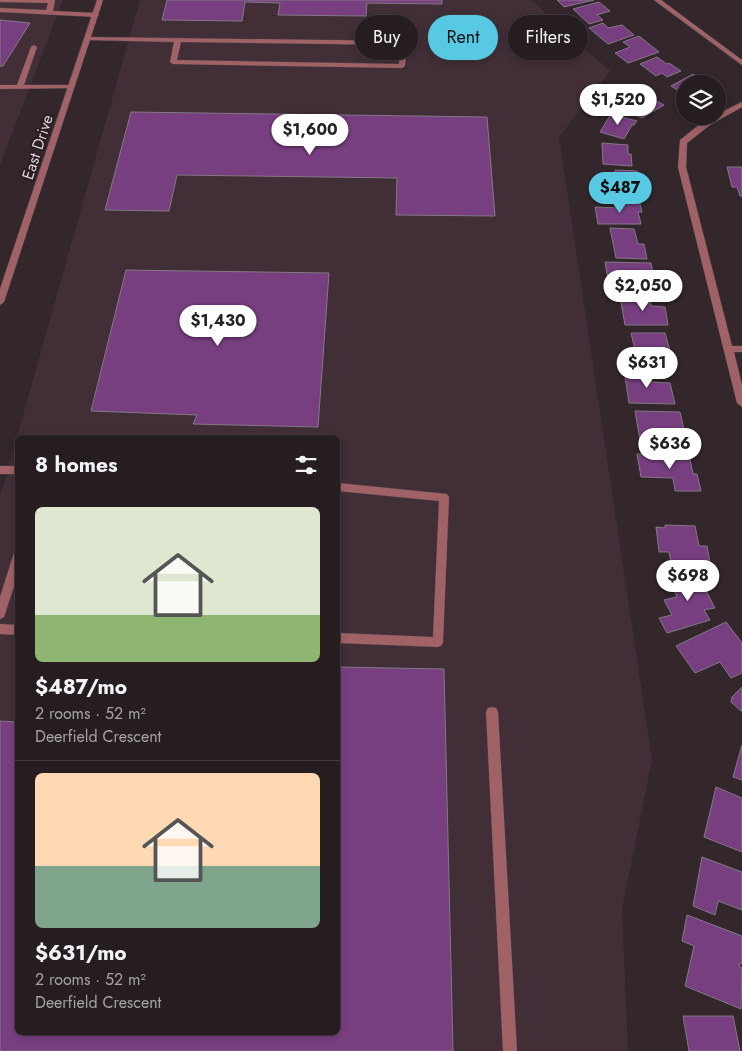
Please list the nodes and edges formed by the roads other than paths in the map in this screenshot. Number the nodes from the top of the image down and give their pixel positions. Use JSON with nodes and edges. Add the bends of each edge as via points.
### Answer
{"nodes":[{"id":1,"x":0,"y":0,"type":"edge"},
{"id":2,"x":100,"y":0,"type":"edge"},
{"id":3,"x":658,"y":0,"type":"edge"},
{"id":4,"x":0,"y":10,"type":"edge"},
{"id":5,"x":49,"y":12,"type":"junction"},
{"id":6,"x":96,"y":15,"type":"junction"},
{"id":7,"x":88,"y":39,"type":"junction"},
{"id":8,"x":178,"y":40,"type":"junction"},
{"id":9,"x":34,"y":47,"type":"dead end"},
{"id":10,"x":742,"y":63,"type":"edge"},
{"id":11,"x":0,"y":87,"type":"edge"},
{"id":12,"x":20,"y":87,"type":"junction"},
{"id":13,"x":72,"y":87,"type":"junction"},
{"id":14,"x":742,"y":104,"type":"edge"},
{"id":15,"x":0,"y":302,"type":"edge"},
{"id":16,"x":728,"y":349,"type":"junction"},
{"id":17,"x":742,"y":349,"type":"edge"},
{"id":18,"x":742,"y":403,"type":"edge"},
{"id":19,"x":0,"y":470,"type":"edge"},
{"id":20,"x":15,"y":470,"type":"edge"},
{"id":21,"x":340,"y":487,"type":"edge"},
{"id":22,"x":15,"y":566,"type":"edge"},
{"id":23,"x":0,"y":614,"type":"edge"},
{"id":24,"x":0,"y":629,"type":"edge"},
{"id":25,"x":15,"y":630,"type":"edge"},
{"id":26,"x":340,"y":638,"type":"edge"},
{"id":27,"x":492,"y":712,"type":"dead end"},
{"id":28,"x":510,"y":1051,"type":"edge"}],
"edges":[{"from":1,"to":5,"type":"street","via":[[52,1]]},
{"from":2,"to":6,"type":"street","name":"East Drive"},
{"from":3,"to":10,"type":"street"},
{"from":4,"to":5,"type":"street"},
{"from":5,"to":6,"type":"street"},
{"from":6,"to":7,"type":"street","name":"East Drive"},
{"from":7,"to":8,"type":"street"},
{"from":7,"to":13,"type":"street","name":"East Drive"},
{"from":8,"to":8,"type":"street","via":[[375,43],[404,43],[402,66],[173,62]]},
{"from":9,"to":12,"type":"street"},
{"from":11,"to":12,"type":"street"},
{"from":12,"to":13,"type":"street"},
{"from":13,"to":15,"type":"street","name":"East Drive"},
{"from":14,"to":16,"type":"street","via":[[707,123],[683,142],[682,166]]},
{"from":16,"to":17,"type":"street"},
{"from":16,"to":18,"type":"street"},
{"from":19,"to":20,"type":"street"},
{"from":21,"to":26,"type":"street","via":[[444,497],[438,642]]},
{"from":22,"to":23,"type":"street"},
{"from":24,"to":25,"type":"street"},
{"from":27,"to":28,"type":"street"}]}
